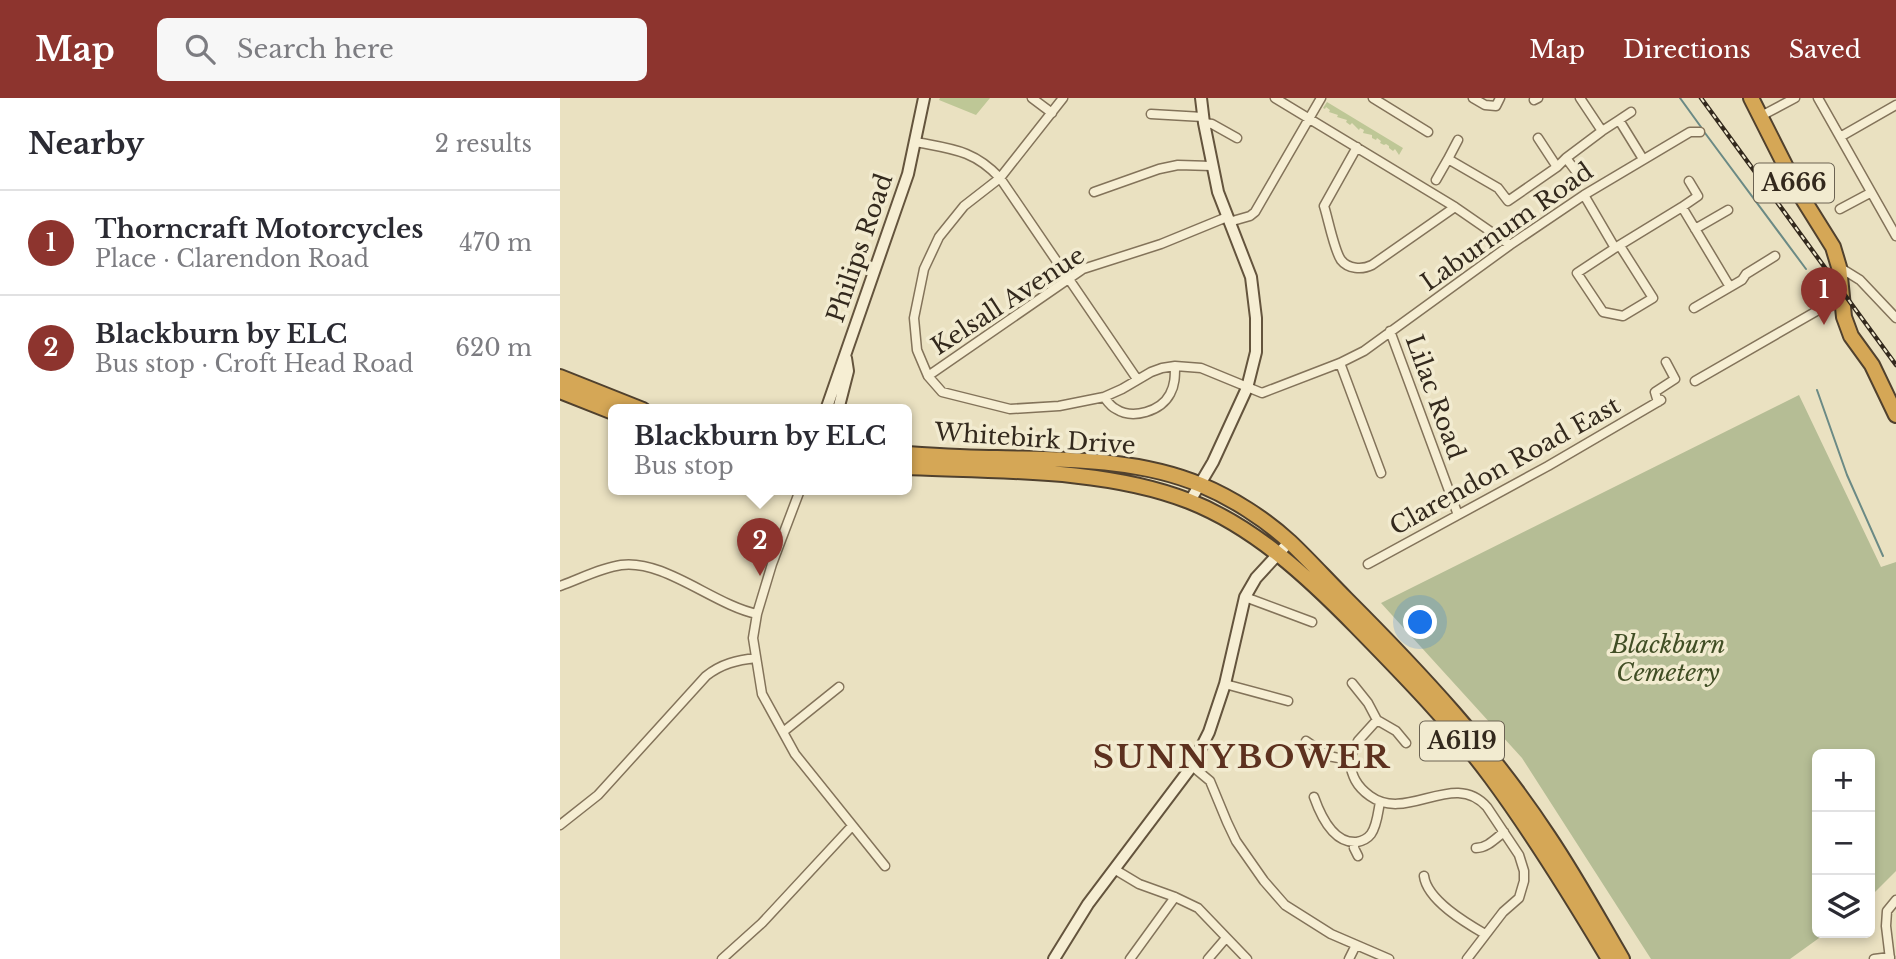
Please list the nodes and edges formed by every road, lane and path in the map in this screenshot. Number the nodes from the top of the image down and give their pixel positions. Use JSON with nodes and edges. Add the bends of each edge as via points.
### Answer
{"nodes":[{"id":1,"x":924,"y":98,"type":"edge"},
{"id":2,"x":1032,"y":98,"type":"edge"},
{"id":3,"x":1063,"y":98,"type":"edge"},
{"id":4,"x":1200,"y":98,"type":"edge"},
{"id":5,"x":1275,"y":98,"type":"edge"},
{"id":6,"x":1321,"y":98,"type":"edge"},
{"id":7,"x":1373,"y":98,"type":"edge"},
{"id":8,"x":1473,"y":98,"type":"edge"},
{"id":9,"x":1500,"y":98,"type":"edge"},
{"id":10,"x":1580,"y":98,"type":"edge"},
{"id":11,"x":1751,"y":98,"type":"edge"},
{"id":12,"x":1795,"y":98,"type":"edge"},
{"id":13,"x":1818,"y":98,"type":"edge"},
{"id":14,"x":1896,"y":105,"type":"edge"},
{"id":15,"x":1632,"y":112,"type":"dead end"},
{"id":16,"x":1052,"y":113,"type":"junction"},
{"id":17,"x":1151,"y":114,"type":"dead end"},
{"id":18,"x":1761,"y":116,"type":"junction"},
{"id":19,"x":1309,"y":118,"type":"junction"},
{"id":20,"x":1203,"y":120,"type":"junction"},
{"id":21,"x":1619,"y":120,"type":"junction"},
{"id":22,"x":1602,"y":131,"type":"junction"},
{"id":23,"x":1428,"y":132,"type":"dead end"},
{"id":24,"x":1700,"y":132,"type":"dead end"},
{"id":25,"x":1840,"y":137,"type":"junction"},
{"id":26,"x":1237,"y":138,"type":"dead end"},
{"id":27,"x":1538,"y":138,"type":"dead end"},
{"id":28,"x":1458,"y":140,"type":"dead end"},
{"id":29,"x":916,"y":142,"type":"junction"},
{"id":30,"x":1357,"y":147,"type":"junction"},
{"id":31,"x":1566,"y":158,"type":"junction"},
{"id":32,"x":1448,"y":159,"type":"junction"},
{"id":33,"x":1643,"y":159,"type":"junction"},
{"id":34,"x":1212,"y":166,"type":"junction"},
{"id":35,"x":1557,"y":167,"type":"junction"},
{"id":36,"x":1000,"y":178,"type":"junction"},
{"id":37,"x":1581,"y":178,"type":"dead end"},
{"id":38,"x":1436,"y":180,"type":"dead end"},
{"id":39,"x":1689,"y":181,"type":"dead end"},
{"id":40,"x":1094,"y":192,"type":"dead end"},
{"id":41,"x":1870,"y":193,"type":"junction"},
{"id":42,"x":1584,"y":195,"type":"junction"},
{"id":43,"x":1455,"y":207,"type":"junction"},
{"id":44,"x":1682,"y":207,"type":"junction"},
{"id":45,"x":1840,"y":209,"type":"dead end"},
{"id":46,"x":1728,"y":210,"type":"dead end"},
{"id":47,"x":1228,"y":220,"type":"junction"},
{"id":48,"x":1695,"y":229,"type":"junction"},
{"id":49,"x":1896,"y":236,"type":"edge"},
{"id":50,"x":1510,"y":244,"type":"junction"},
{"id":51,"x":1618,"y":247,"type":"junction"},
{"id":52,"x":1775,"y":256,"type":"dead end"},
{"id":53,"x":1839,"y":267,"type":"junction"},
{"id":54,"x":1069,"y":279,"type":"junction"},
{"id":55,"x":1730,"y":287,"type":"junction"},
{"id":56,"x":1841,"y":297,"type":"junction"},
{"id":57,"x":1694,"y":308,"type":"dead end"},
{"id":58,"x":1896,"y":318,"type":"edge"},
{"id":59,"x":1390,"y":331,"type":"junction"},
{"id":60,"x":845,"y":356,"type":"junction"},
{"id":61,"x":1666,"y":362,"type":"dead end"},
{"id":62,"x":1340,"y":363,"type":"junction"},
{"id":63,"x":1175,"y":366,"type":"junction"},
{"id":64,"x":928,"y":376,"type":"junction"},
{"id":65,"x":560,"y":377,"type":"edge"},
{"id":66,"x":1137,"y":379,"type":"junction"},
{"id":67,"x":1695,"y":381,"type":"dead end"},
{"id":68,"x":1247,"y":388,"type":"junction"},
{"id":69,"x":560,"y":391,"type":"edge"},
{"id":70,"x":1104,"y":397,"type":"junction"},
{"id":71,"x":627,"y":404,"type":"edge"},
{"id":72,"x":828,"y":404,"type":"edge"},
{"id":73,"x":840,"y":404,"type":"edge"},
{"id":74,"x":608,"y":410,"type":"edge"},
{"id":75,"x":1896,"y":415,"type":"edge"},
{"id":76,"x":912,"y":454,"type":"edge"},
{"id":77,"x":912,"y":467,"type":"edge"},
{"id":78,"x":1381,"y":473,"type":"dead end"},
{"id":79,"x":1200,"y":484,"type":"junction"},
{"id":80,"x":798,"y":495,"type":"edge"},
{"id":81,"x":1190,"y":501,"type":"junction"},
{"id":82,"x":1458,"y":515,"type":"junction"},
{"id":83,"x":1290,"y":541,"type":"junction"},
{"id":84,"x":1278,"y":555,"type":"junction"},
{"id":85,"x":1368,"y":564,"type":"dead end"},
{"id":86,"x":560,"y":586,"type":"edge"},
{"id":87,"x":1245,"y":597,"type":"junction"},
{"id":88,"x":757,"y":614,"type":"junction"},
{"id":89,"x":1312,"y":622,"type":"dead end"},
{"id":90,"x":756,"y":657,"type":"junction"},
{"id":91,"x":1352,"y":683,"type":"dead end"},
{"id":92,"x":1225,"y":684,"type":"junction"},
{"id":93,"x":839,"y":687,"type":"dead end"},
{"id":94,"x":1288,"y":701,"type":"dead end"},
{"id":95,"x":1377,"y":720,"type":"junction"},
{"id":96,"x":783,"y":732,"type":"junction"},
{"id":97,"x":1306,"y":741,"type":"dead end"},
{"id":98,"x":1406,"y":743,"type":"dead end"},
{"id":99,"x":1349,"y":760,"type":"junction"},
{"id":100,"x":1192,"y":766,"type":"junction"},
{"id":101,"x":1313,"y":797,"type":"dead end"},
{"id":102,"x":1380,"y":802,"type":"junction"},
{"id":103,"x":560,"y":825,"type":"edge"},
{"id":104,"x":852,"y":826,"type":"junction"},
{"id":105,"x":1504,"y":832,"type":"junction"},
{"id":106,"x":1354,"y":842,"type":"junction"},
{"id":107,"x":1476,"y":848,"type":"dead end"},
{"id":108,"x":1358,"y":856,"type":"dead end"},
{"id":109,"x":885,"y":866,"type":"dead end"},
{"id":110,"x":1114,"y":869,"type":"junction"},
{"id":111,"x":1424,"y":876,"type":"dead end"},
{"id":112,"x":1175,"y":897,"type":"junction"},
{"id":113,"x":1896,"y":900,"type":"edge"},
{"id":114,"x":1886,"y":926,"type":"junction"},
{"id":115,"x":1896,"y":929,"type":"edge"},
{"id":116,"x":1485,"y":934,"type":"junction"},
{"id":117,"x":1226,"y":938,"type":"junction"},
{"id":118,"x":1356,"y":945,"type":"junction"},
{"id":119,"x":1890,"y":958,"type":"edge"},
{"id":120,"x":722,"y":959,"type":"edge"},
{"id":121,"x":1054,"y":959,"type":"edge"},
{"id":122,"x":1130,"y":959,"type":"edge"},
{"id":123,"x":1208,"y":959,"type":"edge"},
{"id":124,"x":1247,"y":959,"type":"edge"},
{"id":125,"x":1349,"y":959,"type":"edge"},
{"id":126,"x":1389,"y":959,"type":"edge"},
{"id":127,"x":1467,"y":959,"type":"edge"},
{"id":128,"x":1609,"y":959,"type":"edge"},
{"id":129,"x":1622,"y":959,"type":"edge"},
{"id":130,"x":1874,"y":959,"type":"edge"}],
"edges":[{"from":1,"to":29,"type":"street","name":"Philips Road"},
{"from":2,"to":16,"type":"street"},
{"from":3,"to":16,"type":"street"},
{"from":4,"to":20,"type":"street"},
{"from":5,"to":19,"type":"street"},
{"from":6,"to":19,"type":"street","name":"Kelsall Avenue"},
{"from":7,"to":23,"type":"street"},
{"from":8,"to":9,"type":"street","via":[[1496,106]]},
{"from":10,"to":22,"type":"street"},
{"from":11,"to":18,"type":"highway","number":"A666"},
{"from":12,"to":18,"type":"street"},
{"from":13,"to":25,"type":"street"},
{"from":14,"to":25,"type":"street"},
{"from":15,"to":21,"type":"street"},
{"from":16,"to":36,"type":"street"},
{"from":17,"to":20,"type":"street"},
{"from":18,"to":53,"type":"highway","number":"A666","via":[[1798,191],[1833,247]]},
{"from":19,"to":30,"type":"street"},
{"from":19,"to":47,"type":"street","name":"Kelsall Avenue","via":[[1255,212]]},
{"from":20,"to":26,"type":"street"},
{"from":20,"to":34,"type":"street"},
{"from":21,"to":22,"type":"street"},
{"from":21,"to":33,"type":"street"},
{"from":22,"to":31,"type":"street"},
{"from":24,"to":33,"type":"street","name":"Laburnum Road","via":[[1690,132]]},
{"from":25,"to":41,"type":"street"},
{"from":27,"to":35,"type":"street"},
{"from":28,"to":32,"type":"street"},
{"from":29,"to":36,"type":"street","via":[[971,155]]},
{"from":29,"to":60,"type":"street","name":"Philips Road"},
{"from":30,"to":43,"type":"street"},
{"from":30,"to":43,"type":"street","via":[[1324,206],[1339,256],[1347,265],[1372,265]]},
{"from":31,"to":35,"type":"street"},
{"from":31,"to":37,"type":"street"},
{"from":32,"to":35,"type":"street","via":[[1498,188],[1508,201]]},
{"from":32,"to":38,"type":"street"},
{"from":33,"to":42,"type":"street","name":"Laburnum Road"},
{"from":34,"to":40,"type":"street","via":[[1159,169]]},
{"from":34,"to":47,"type":"street"},
{"from":36,"to":54,"type":"street"},
{"from":36,"to":64,"type":"street","via":[[964,206],[939,237],[924,269],[914,318],[917,350]]},
{"from":39,"to":44,"type":"street","via":[[1698,196]]},
{"from":41,"to":45,"type":"street"},
{"from":41,"to":49,"type":"street"},
{"from":42,"to":50,"type":"street","name":"Laburnum Road"},
{"from":42,"to":51,"type":"street"},
{"from":43,"to":50,"type":"street"},
{"from":44,"to":48,"type":"street"},
{"from":44,"to":51,"type":"street"},
{"from":46,"to":48,"type":"street"},
{"from":47,"to":54,"type":"street","name":"Kelsall Avenue","via":[[1096,264]]},
{"from":47,"to":68,"type":"street","via":[[1251,277],[1256,318],[1256,352]]},
{"from":48,"to":55,"type":"street"},
{"from":50,"to":59,"type":"street","name":"Laburnum Road"},
{"from":51,"to":51,"type":"street","via":[[1577,273],[1603,312],[1623,316],[1653,298]]},
{"from":52,"to":55,"type":"street"},
{"from":53,"to":56,"type":"highway","number":"A666"},
{"from":53,"to":58,"type":"street","via":[[1860,280]]},
{"from":54,"to":64,"type":"street","name":"Kelsall Avenue"},
{"from":54,"to":66,"type":"street"},
{"from":55,"to":57,"type":"street"},
{"from":56,"to":67,"type":"street"},
{"from":56,"to":75,"type":"highway","number":"A666","via":[[1851,336],[1872,365]]},
{"from":59,"to":62,"type":"street","name":"Laburnum Road"},
{"from":59,"to":82,"type":"street","name":"Lilac Road"},
{"from":60,"to":72,"type":"street","name":"Philips Road"},
{"from":60,"to":73,"type":"street","via":[[848,371]]},
{"from":61,"to":82,"type":"street","name":"Clarendon Road East","via":[[1675,379],[1655,392],[1659,401]]},
{"from":62,"to":68,"type":"street","name":"Laburnum Road","via":[[1262,393]]},
{"from":62,"to":78,"type":"street"},
{"from":63,"to":66,"type":"street"},
{"from":63,"to":68,"type":"street","via":[[1201,368]]},
{"from":63,"to":70,"type":"street","via":[[1170,396],[1154,410],[1133,415],[1115,409]]},
{"from":64,"to":70,"type":"street","via":[[942,393],[1010,409]]},
{"from":65,"to":71,"type":"highway"},
{"from":66,"to":70,"type":"street"},
{"from":68,"to":79,"type":"street"},
{"from":69,"to":74,"type":"highway"},
{"from":76,"to":79,"type":"highway","name":"Whitebirk Drive","number":"A6119","via":[[1096,461]]},
{"from":77,"to":81,"type":"highway","name":"Whitebirk Drive","number":"A6119","via":[[1083,477]]},
{"from":79,"to":81,"type":"street"},
{"from":79,"to":83,"type":"highway","number":"A6119"},
{"from":80,"to":88,"type":"street"},
{"from":81,"to":84,"type":"highway","number":"A6119","via":[[1235,523]]},
{"from":82,"to":85,"type":"street","name":"Clarendon Road East"},
{"from":83,"to":84,"type":"street"},
{"from":83,"to":129,"type":"highway","number":"A6119","via":[[1408,661],[1500,770],[1547,835]]},
{"from":84,"to":87,"type":"street"},
{"from":84,"to":128,"type":"highway","number":"A6119","via":[[1318,587],[1372,642],[1483,767]]},
{"from":86,"to":88,"type":"street","via":[[608,568],[634,564],[659,569],[742,611]]},
{"from":87,"to":89,"type":"street"},
{"from":87,"to":92,"type":"street"},
{"from":88,"to":90,"type":"street"},
{"from":90,"to":96,"type":"street","via":[[762,694]]},
{"from":90,"to":103,"type":"street","via":[[723,665],[706,676],[598,795]]},
{"from":91,"to":95,"type":"street"},
{"from":92,"to":94,"type":"street"},
{"from":92,"to":100,"type":"street"},
{"from":93,"to":96,"type":"street"},
{"from":95,"to":98,"type":"street"},
{"from":95,"to":99,"type":"street","via":[[1358,741]]},
{"from":96,"to":104,"type":"street"},
{"from":97,"to":99,"type":"street","via":[[1328,757]]},
{"from":99,"to":102,"type":"street","via":[[1359,786]]},
{"from":100,"to":110,"type":"street"},
{"from":100,"to":118,"type":"street","via":[[1210,780],[1237,841],[1271,889],[1286,905]]},
{"from":101,"to":106,"type":"street","via":[[1329,827]]},
{"from":102,"to":105,"type":"street","via":[[1408,804],[1461,792],[1481,801]]},
{"from":102,"to":106,"type":"street","via":[[1372,832]]},
{"from":104,"to":109,"type":"street"},
{"from":104,"to":120,"type":"street"},
{"from":105,"to":107,"type":"street","via":[[1487,850]]},
{"from":105,"to":116,"type":"street","via":[[1519,855],[1523,889]]},
{"from":106,"to":108,"type":"street"},
{"from":110,"to":112,"type":"street"},
{"from":110,"to":121,"type":"street"},
{"from":111,"to":116,"type":"street","via":[[1425,884],[1445,907]]},
{"from":112,"to":117,"type":"street","via":[[1198,908]]},
{"from":112,"to":122,"type":"street"},
{"from":113,"to":114,"type":"street","via":[[1887,911]]},
{"from":114,"to":115,"type":"street"},
{"from":114,"to":119,"type":"street"},
{"from":116,"to":127,"type":"street"},
{"from":117,"to":123,"type":"street"},
{"from":117,"to":124,"type":"street"},
{"from":118,"to":125,"type":"street"},
{"from":118,"to":126,"type":"street"},
{"from":119,"to":130,"type":"street"}]}
